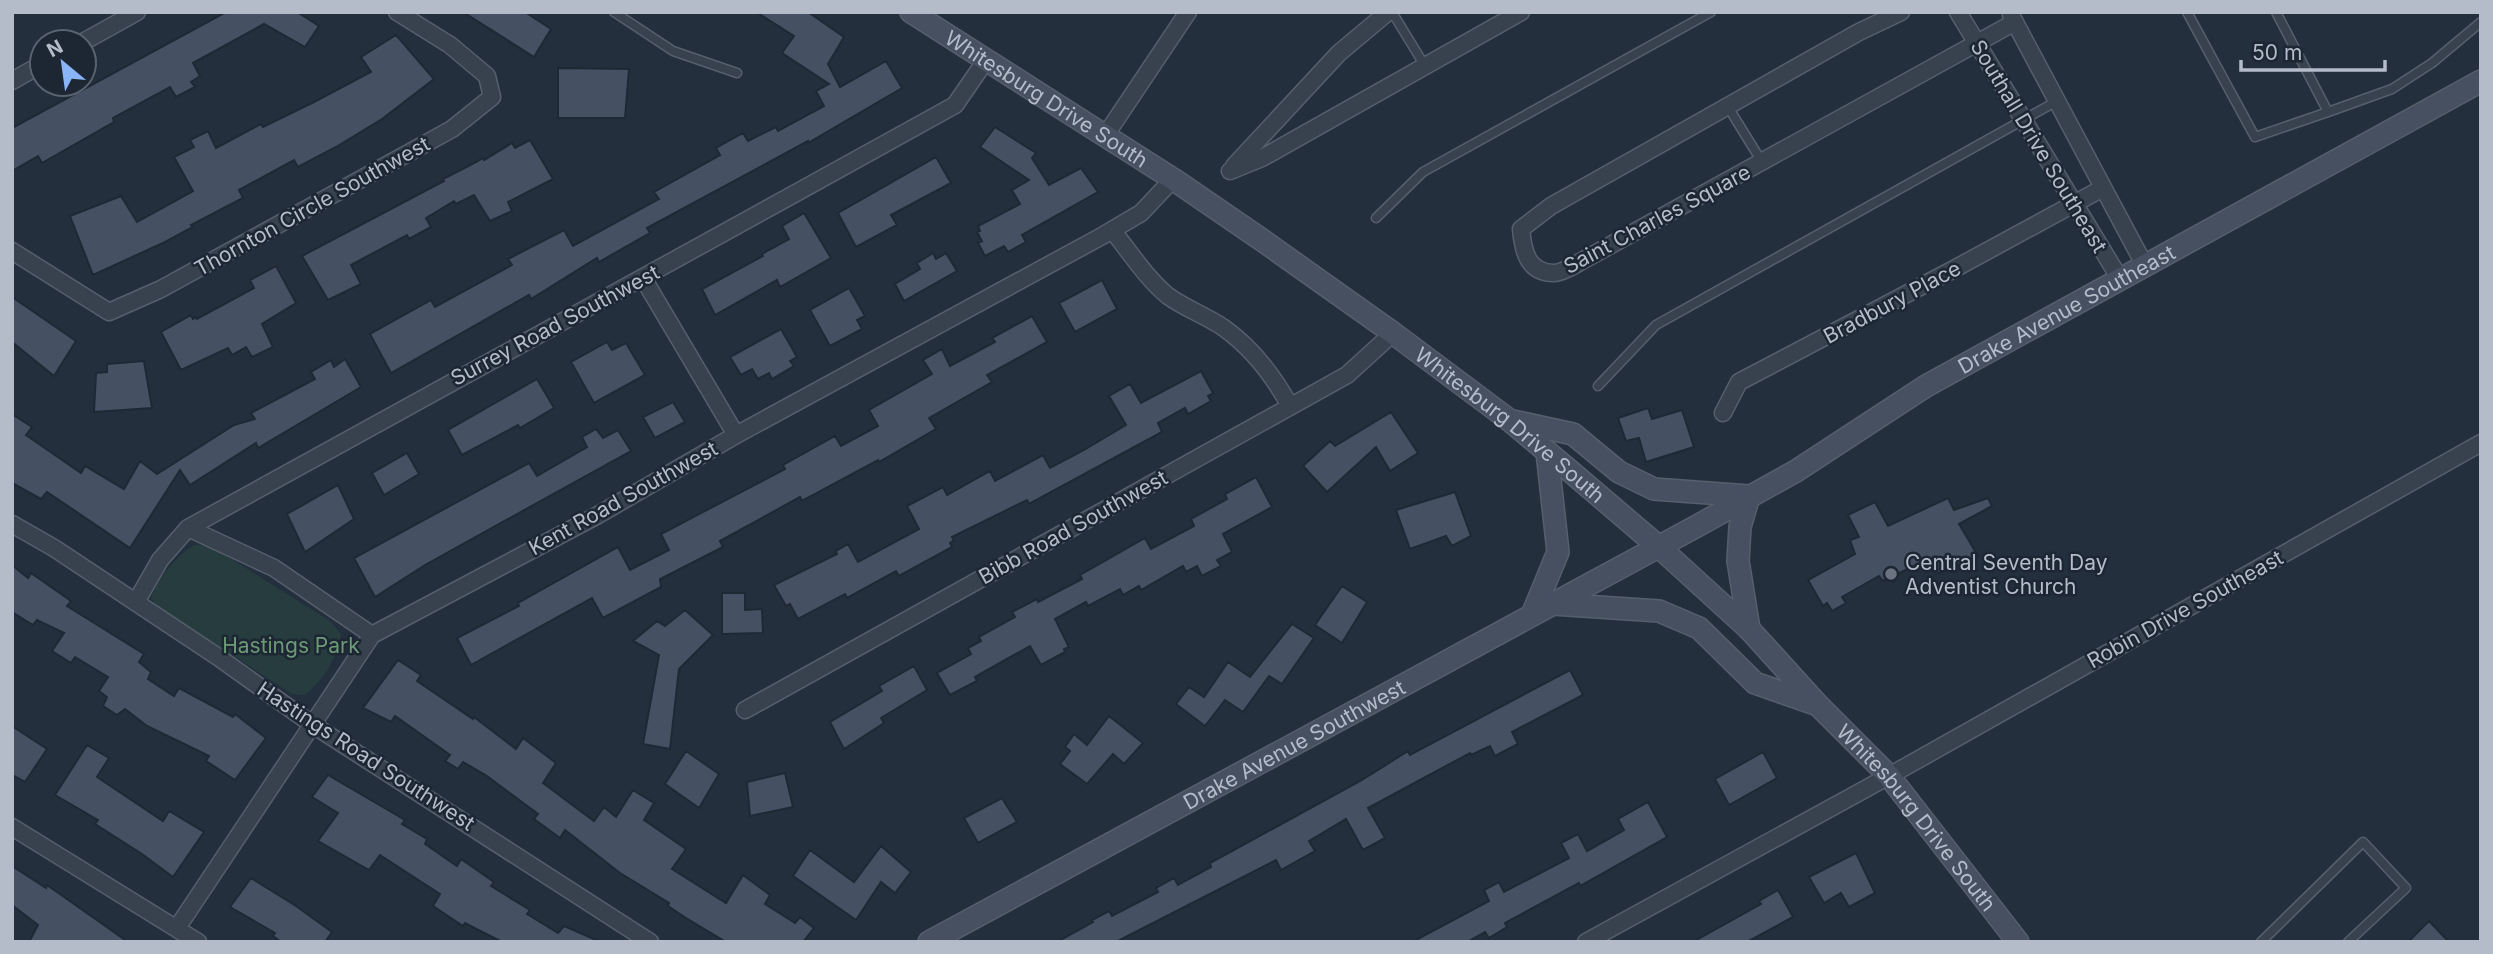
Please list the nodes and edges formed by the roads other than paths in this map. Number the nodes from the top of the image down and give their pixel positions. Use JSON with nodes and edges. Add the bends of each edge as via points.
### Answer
{"nodes":[{"id":1,"x":137,"y":12,"type":"edge"},
{"id":2,"x":397,"y":12,"type":"edge"},
{"id":3,"x":614,"y":12,"type":"edge"},
{"id":4,"x":911,"y":12,"type":"edge"},
{"id":5,"x":1188,"y":12,"type":"edge"},
{"id":6,"x":1390,"y":12,"type":"edge"},
{"id":7,"x":1521,"y":12,"type":"edge"},
{"id":8,"x":1711,"y":12,"type":"edge"},
{"id":9,"x":1901,"y":12,"type":"edge"},
{"id":10,"x":1958,"y":12,"type":"edge"},
{"id":11,"x":2187,"y":12,"type":"edge"},
{"id":12,"x":2276,"y":12,"type":"edge"},
{"id":13,"x":2012,"y":17,"type":"edge"},
{"id":14,"x":2481,"y":22,"type":"edge"},
{"id":15,"x":98,"y":34,"type":"edge"},
{"id":16,"x":1977,"y":43,"type":"junction"},
{"id":17,"x":986,"y":60,"type":"junction"},
{"id":18,"x":1425,"y":66,"type":"junction"},
{"id":19,"x":28,"y":72,"type":"edge"},
{"id":20,"x":737,"y":73,"type":"dead end"},
{"id":21,"x":12,"y":81,"type":"edge"},
{"id":22,"x":2481,"y":81,"type":"edge"},
{"id":23,"x":2057,"y":101,"type":"junction"},
{"id":24,"x":1728,"y":107,"type":"junction"},
{"id":25,"x":2328,"y":111,"type":"junction"},
{"id":26,"x":2024,"y":120,"type":"junction"},
{"id":27,"x":1105,"y":136,"type":"junction"},
{"id":28,"x":1762,"y":162,"type":"junction"},
{"id":29,"x":1173,"y":179,"type":"junction"},
{"id":30,"x":2103,"y":188,"type":"junction"},
{"id":31,"x":2074,"y":203,"type":"junction"},
{"id":32,"x":1376,"y":218,"type":"dead end"},
{"id":33,"x":1112,"y":230,"type":"junction"},
{"id":34,"x":12,"y":251,"type":"edge"},
{"id":35,"x":2145,"y":265,"type":"junction"},
{"id":36,"x":643,"y":278,"type":"junction"},
{"id":37,"x":2120,"y":279,"type":"junction"},
{"id":38,"x":1393,"y":333,"type":"junction"},
{"id":39,"x":1598,"y":386,"type":"dead end"},
{"id":40,"x":1290,"y":406,"type":"junction"},
{"id":41,"x":1723,"y":413,"type":"dead end"},
{"id":42,"x":1508,"y":419,"type":"junction"},
{"id":43,"x":736,"y":435,"type":"junction"},
{"id":44,"x":2481,"y":443,"type":"edge"},
{"id":45,"x":1547,"y":452,"type":"junction"},
{"id":46,"x":1749,"y":496,"type":"junction"},
{"id":47,"x":12,"y":524,"type":"edge"},
{"id":48,"x":188,"y":528,"type":"junction"},
{"id":49,"x":1659,"y":547,"type":"junction"},
{"id":50,"x":136,"y":602,"type":"junction"},
{"id":51,"x":1553,"y":604,"type":"junction"},
{"id":52,"x":1532,"y":615,"type":"junction"},
{"id":53,"x":1749,"y":629,"type":"junction"},
{"id":54,"x":372,"y":635,"type":"junction"},
{"id":55,"x":1819,"y":706,"type":"junction"},
{"id":56,"x":746,"y":710,"type":"dead end"},
{"id":57,"x":313,"y":725,"type":"junction"},
{"id":58,"x":1889,"y":776,"type":"junction"},
{"id":59,"x":12,"y":827,"type":"edge"},
{"id":60,"x":177,"y":928,"type":"junction"},
{"id":61,"x":198,"y":942,"type":"edge"},
{"id":62,"x":650,"y":942,"type":"edge"},
{"id":63,"x":929,"y":942,"type":"edge"},
{"id":64,"x":1586,"y":942,"type":"edge"},
{"id":65,"x":2018,"y":942,"type":"edge"},
{"id":66,"x":2261,"y":942,"type":"edge"},
{"id":67,"x":2348,"y":942,"type":"edge"}],
"edges":[{"from":1,"to":15,"type":"street"},
{"from":2,"to":34,"type":"street","name":"Thornton Circle Southwest","via":[[450,45],[487,76],[492,96],[452,129],[161,289],[109,312]]},
{"from":3,"to":20,"type":"lane","via":[[673,51]]},
{"from":4,"to":17,"type":"main road","name":"Whitesburg Drive South"},
{"from":5,"to":27,"type":"street"},
{"from":6,"to":18,"type":"lane"},
{"from":6,"to":18,"type":"street","via":[[1339,53],[1230,171],[1262,158]]},
{"from":7,"to":18,"type":"street"},
{"from":8,"to":32,"type":"lane","via":[[1423,172]]},
{"from":9,"to":24,"type":"street","name":"Saint Charles Square"},
{"from":10,"to":16,"type":"street","name":"Southall Drive Southeast"},
{"from":11,"to":25,"type":"lane","via":[[2255,137]]},
{"from":12,"to":25,"type":"lane"},
{"from":13,"to":16,"type":"street","name":"Saint Charles Square"},
{"from":13,"to":23,"type":"street","name":"Southall Drive Southeast"},
{"from":14,"to":25,"type":"lane","via":[[2392,89]]},
{"from":16,"to":26,"type":"street","name":"Southall Drive Southeast"},
{"from":16,"to":28,"type":"street","name":"Saint Charles Square"},
{"from":17,"to":27,"type":"main road","name":"Whitesburg Drive South"},
{"from":17,"to":36,"type":"street","name":"Surrey Road Southwest","via":[[955,105]]},
{"from":19,"to":21,"type":"street"},
{"from":22,"to":35,"type":"main road","name":"Drake Avenue Southeast"},
{"from":23,"to":26,"type":"lane"},
{"from":23,"to":30,"type":"street","name":"Southall Drive Southeast"},
{"from":24,"to":28,"type":"lane"},
{"from":24,"to":28,"type":"street","name":"Saint Charles Square","via":[[1551,206],[1521,229],[1523,252],[1536,268],[1556,274]]},
{"from":26,"to":31,"type":"street","name":"Southall Drive Southeast"},
{"from":26,"to":39,"type":"lane","via":[[1656,325]]},
{"from":27,"to":29,"type":"main road","name":"Whitesburg Drive South"},
{"from":29,"to":33,"type":"street","name":"Kent Road Southwest","via":[[1141,213]]},
{"from":29,"to":38,"type":"main road","name":"Whitesburg Drive South"},
{"from":30,"to":31,"type":"street","name":"Bradbury Place"},
{"from":30,"to":35,"type":"street","name":"Southall Drive Southeast"},
{"from":31,"to":37,"type":"street","name":"Southall Drive Southeast"},
{"from":31,"to":41,"type":"street","name":"Bradbury Place","via":[[1740,382]]},
{"from":33,"to":40,"type":"street","via":[[1166,294],[1224,327],[1248,348]]},
{"from":33,"to":43,"type":"street","name":"Kent Road Southwest"},
{"from":35,"to":37,"type":"main road","name":"Drake Avenue Southeast"},
{"from":36,"to":43,"type":"street"},
{"from":36,"to":48,"type":"street","name":"Surrey Road Southwest"},
{"from":37,"to":46,"type":"main road","name":"Drake Avenue Southeast","via":[[1926,386],[1796,471]]},
{"from":38,"to":40,"type":"street","name":"Bibb Road Southwest","via":[[1347,375]]},
{"from":38,"to":42,"type":"main road","name":"Whitesburg Drive South"},
{"from":40,"to":56,"type":"street","name":"Bibb Road Southwest"},
{"from":42,"to":45,"type":"main road","name":"Whitesburg Drive South"},
{"from":42,"to":46,"type":"main road","via":[[1573,434],[1619,472],[1654,489]]},
{"from":43,"to":54,"type":"street","name":"Kent Road Southwest","via":[[598,515]]},
{"from":44,"to":58,"type":"street","name":"Robin Drive Southeast"},
{"from":45,"to":49,"type":"main road","name":"Whitesburg Drive South"},
{"from":45,"to":52,"type":"main road","via":[[1558,552]]},
{"from":46,"to":49,"type":"main road","name":"Drake Avenue Southeast"},
{"from":46,"to":53,"type":"main road","via":[[1740,527],[1738,561]]},
{"from":47,"to":50,"type":"street","name":"Hastings Road Southwest"},
{"from":48,"to":50,"type":"street","name":"Surrey Road Southwest","via":[[160,560]]},
{"from":48,"to":54,"type":"street","via":[[274,568]]},
{"from":49,"to":51,"type":"main road","name":"Drake Avenue Southwest"},
{"from":49,"to":53,"type":"main road","name":"Whitesburg Drive South"},
{"from":50,"to":57,"type":"street","name":"Hastings Road Southwest"},
{"from":51,"to":52,"type":"main road","name":"Drake Avenue Southwest"},
{"from":51,"to":55,"type":"main road","via":[[1659,611],[1699,628],[1755,683]]},
{"from":52,"to":63,"type":"main road","name":"Drake Avenue Southwest"},
{"from":53,"to":55,"type":"main road","name":"Whitesburg Drive South"},
{"from":54,"to":57,"type":"street","name":"Kent Road Southwest"},
{"from":55,"to":58,"type":"main road","name":"Whitesburg Drive South"},
{"from":57,"to":60,"type":"street","name":"Kent Road Southwest"},
{"from":57,"to":62,"type":"street","name":"Hastings Road Southwest"},
{"from":58,"to":64,"type":"street","name":"Robin Drive Southeast"},
{"from":58,"to":65,"type":"main road","name":"Whitesburg Drive South"},
{"from":59,"to":60,"type":"street"},
{"from":60,"to":61,"type":"street"},
{"from":66,"to":67,"type":"lane","via":[[2363,842],[2406,888]]}]}
